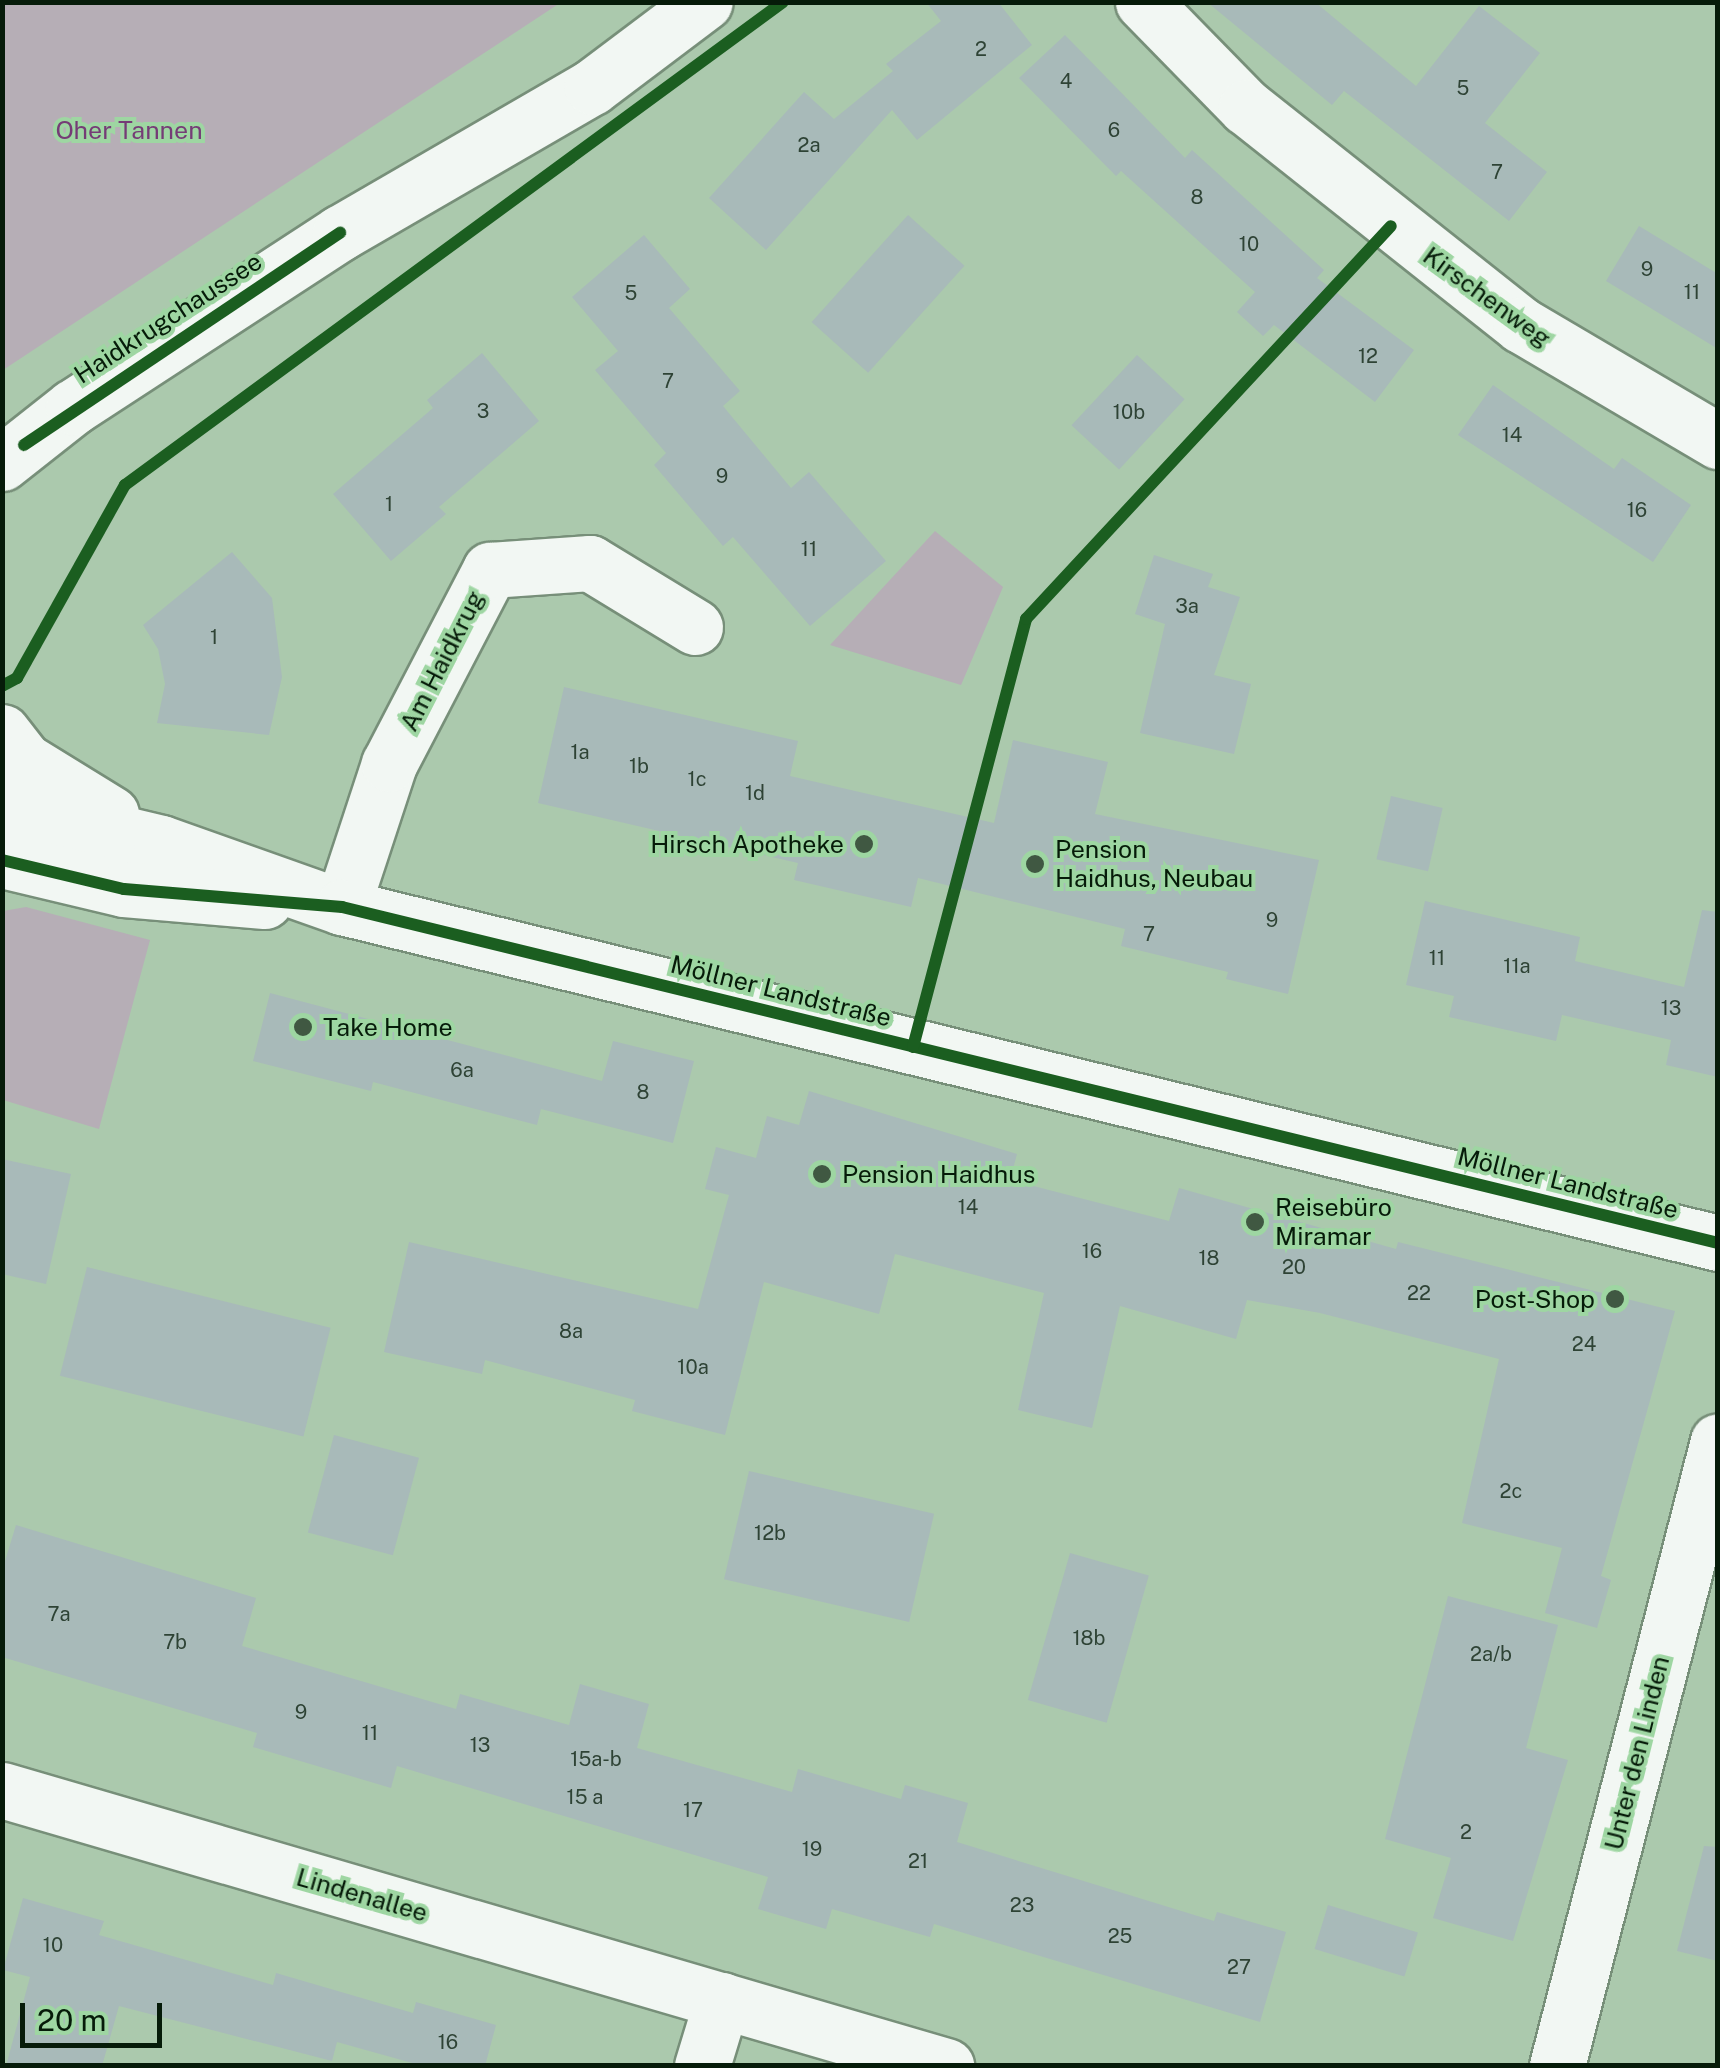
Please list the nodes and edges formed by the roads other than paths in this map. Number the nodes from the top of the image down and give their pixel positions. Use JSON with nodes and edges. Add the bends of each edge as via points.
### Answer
{"nodes":[{"id":1,"x":705,"y":2,"type":"edge"},
{"id":2,"x":1143,"y":2,"type":"edge"},
{"id":3,"x":1718,"y":440,"type":"edge"},
{"id":4,"x":14,"y":454,"type":"edge"},
{"id":5,"x":2,"y":505,"type":"edge"},
{"id":6,"x":695,"y":626,"type":"dead end"},
{"id":7,"x":2,"y":732,"type":"edge"},
{"id":8,"x":2,"y":805,"type":"edge"},
{"id":9,"x":161,"y":843,"type":"junction"},
{"id":10,"x":2,"y":860,"type":"edge"},
{"id":11,"x":342,"y":907,"type":"junction"},
{"id":12,"x":1718,"y":1243,"type":"edge"},
{"id":13,"x":1718,"y":1441,"type":"edge"},
{"id":14,"x":2,"y":1790,"type":"edge"},
{"id":15,"x":722,"y":2000,"type":"junction"},
{"id":16,"x":702,"y":2066,"type":"edge"},
{"id":17,"x":946,"y":2066,"type":"edge"},
{"id":18,"x":1557,"y":2066,"type":"edge"}],
"edges":[{"from":1,"to":4,"type":"main road","name":"Haidkrugchaussee","via":[[592,87],[340,233]]},
{"from":2,"to":3,"type":"main road","name":"Kirschenweg","via":[[1246,107],[1492,303],[1680,424]]},
{"from":4,"to":5,"type":"main road","name":"Haidkrugchaussee"},
{"from":6,"to":11,"type":"main road","name":"Am Haidkrug","via":[[590,563],[490,570],[390,764]]},
{"from":7,"to":9,"type":"main road","via":[[26,761]]},
{"from":8,"to":9,"type":"main road","name":"Möllner Landstraße"},
{"from":9,"to":11,"type":"main road","name":"Möllner Landstraße"},
{"from":10,"to":11,"type":"main road","name":"Möllner Landstraße","via":[[124,889]]},
{"from":11,"to":12,"type":"main road","name":"Möllner Landstraße"},
{"from":13,"to":18,"type":"main road","name":"Unter den Linden"},
{"from":14,"to":15,"type":"main road","name":"Lindenallee"},
{"from":15,"to":16,"type":"main road"},
{"from":15,"to":17,"type":"main road","name":"Lindenallee"}]}
